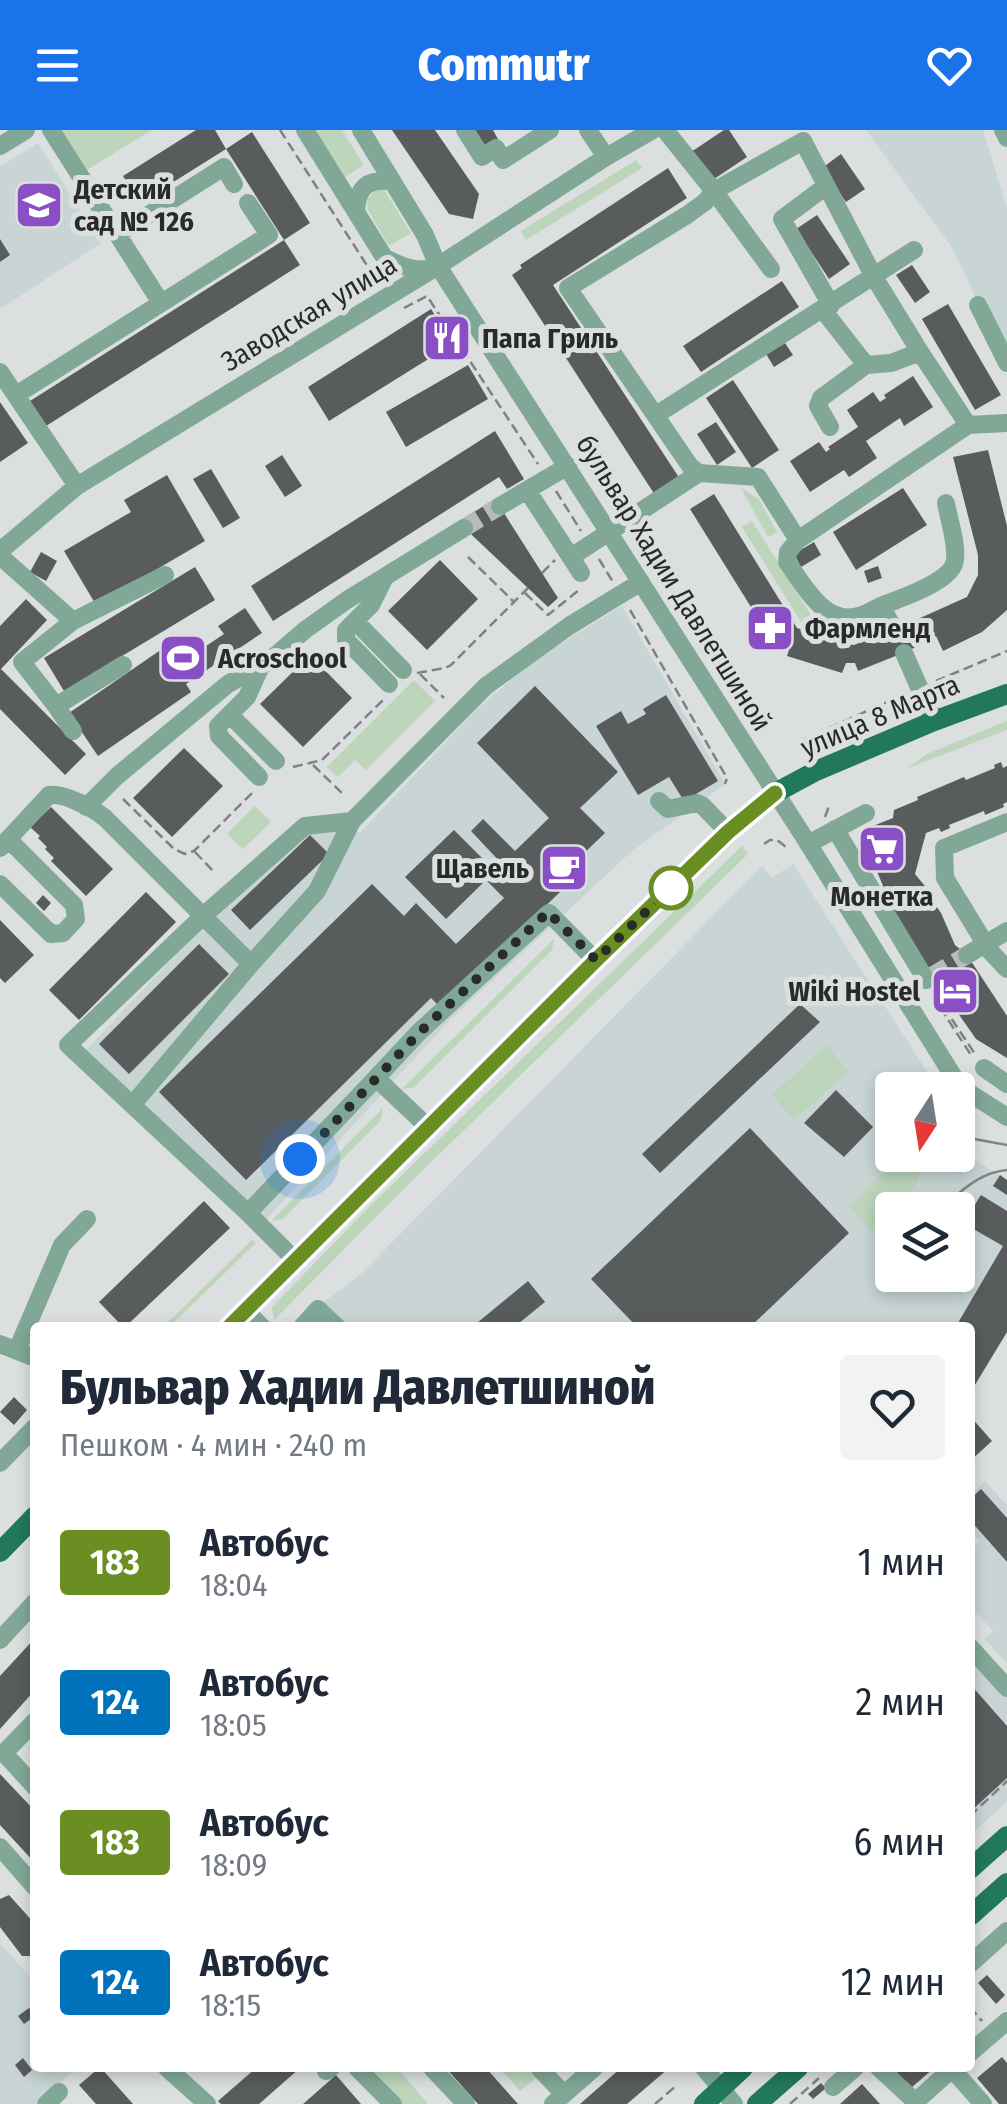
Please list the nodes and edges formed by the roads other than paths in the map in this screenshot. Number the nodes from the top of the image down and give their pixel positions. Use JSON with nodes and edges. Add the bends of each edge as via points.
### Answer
{"nodes":[{"id":1,"x":26,"y":130,"type":"edge"},
{"id":2,"x":52,"y":130,"type":"edge"},
{"id":3,"x":305,"y":130,"type":"edge"},
{"id":4,"x":361,"y":130,"type":"edge"},
{"id":5,"x":464,"y":130,"type":"edge"},
{"id":6,"x":550,"y":130,"type":"edge"},
{"id":7,"x":588,"y":130,"type":"edge"},
{"id":8,"x":653,"y":130,"type":"edge"},
{"id":9,"x":665,"y":130,"type":"edge"},
{"id":10,"x":1003,"y":130,"type":"edge"},
{"id":11,"x":1007,"y":138,"type":"edge"},
{"id":12,"x":0,"y":146,"type":"edge"},
{"id":13,"x":606,"y":157,"type":"junction"},
{"id":14,"x":392,"y":181,"type":"junction"},
{"id":15,"x":234,"y":184,"type":"dead end"},
{"id":16,"x":826,"y":186,"type":"junction"},
{"id":17,"x":714,"y":190,"type":"junction"},
{"id":18,"x":248,"y":203,"type":"dead end"},
{"id":19,"x":356,"y":210,"type":"junction"},
{"id":20,"x":118,"y":234,"type":"junction"},
{"id":21,"x":914,"y":250,"type":"dead end"},
{"id":22,"x":384,"y":257,"type":"junction"},
{"id":23,"x":438,"y":266,"type":"junction"},
{"id":24,"x":770,"y":268,"type":"dead end"},
{"id":25,"x":874,"y":277,"type":"junction"},
{"id":26,"x":382,"y":300,"type":"junction"},
{"id":27,"x":161,"y":303,"type":"junction"},
{"id":28,"x":978,"y":305,"type":"dead end"},
{"id":29,"x":827,"y":307,"type":"junction"},
{"id":30,"x":920,"y":352,"type":"junction"},
{"id":31,"x":1007,"y":362,"type":"edge"},
{"id":32,"x":866,"y":365,"type":"junction"},
{"id":33,"x":0,"y":372,"type":"edge"},
{"id":34,"x":16,"y":395,"type":"junction"},
{"id":35,"x":656,"y":415,"type":"junction"},
{"id":36,"x":1007,"y":423,"type":"edge"},
{"id":37,"x":968,"y":425,"type":"junction"},
{"id":38,"x":830,"y":427,"type":"dead end"},
{"id":39,"x":568,"y":466,"type":"junction"},
{"id":40,"x":699,"y":473,"type":"junction"},
{"id":41,"x":77,"y":486,"type":"junction"},
{"id":42,"x":528,"y":490,"type":"junction"},
{"id":43,"x":946,"y":503,"type":"dead end"},
{"id":44,"x":500,"y":506,"type":"tunnel mouth"},
{"id":45,"x":464,"y":528,"type":"tunnel mouth"},
{"id":46,"x":609,"y":531,"type":"junction"},
{"id":47,"x":798,"y":540,"type":"junction"},
{"id":48,"x":0,"y":553,"type":"edge"},
{"id":49,"x":164,"y":575,"type":"dead end"},
{"id":50,"x":386,"y":576,"type":"junction"},
{"id":51,"x":641,"y":582,"type":"junction"},
{"id":52,"x":881,"y":606,"type":"junction"},
{"id":53,"x":73,"y":621,"type":"junction"},
{"id":54,"x":355,"y":621,"type":"junction"},
{"id":55,"x":894,"y":628,"type":"dead end"},
{"id":56,"x":904,"y":653,"type":"dead end"},
{"id":57,"x":122,"y":665,"type":"dead end"},
{"id":58,"x":261,"y":666,"type":"junction"},
{"id":59,"x":411,"y":672,"type":"road end"},
{"id":60,"x":386,"y":692,"type":"road end"},
{"id":61,"x":1007,"y":694,"type":"edge"},
{"id":62,"x":56,"y":706,"type":"junction"},
{"id":63,"x":230,"y":715,"type":"junction"},
{"id":64,"x":934,"y":721,"type":"junction"},
{"id":65,"x":73,"y":731,"type":"dead end"},
{"id":66,"x":280,"y":764,"type":"road end"},
{"id":67,"x":262,"y":779,"type":"road end"},
{"id":68,"x":775,"y":793,"type":"junction"},
{"id":69,"x":659,"y":801,"type":"dead end"},
{"id":70,"x":86,"y":807,"type":"junction"},
{"id":71,"x":866,"y":812,"type":"dead end"},
{"id":72,"x":352,"y":820,"type":"junction"},
{"id":73,"x":1007,"y":822,"type":"edge"},
{"id":74,"x":835,"y":829,"type":"junction"},
{"id":75,"x":728,"y":832,"type":"junction"},
{"id":76,"x":4,"y":844,"type":"edge"},
{"id":77,"x":808,"y":844,"type":"junction"},
{"id":78,"x":0,"y":884,"type":"edge"},
{"id":79,"x":875,"y":897,"type":"junction"},
{"id":80,"x":850,"y":911,"type":"junction"},
{"id":81,"x":203,"y":916,"type":"junction"},
{"id":82,"x":1007,"y":931,"type":"edge"},
{"id":83,"x":985,"y":943,"type":"junction"},
{"id":84,"x":967,"y":956,"type":"tunnel mouth"},
{"id":85,"x":596,"y":960,"type":"junction"},
{"id":86,"x":251,"y":964,"type":"junction"},
{"id":87,"x":1007,"y":969,"type":"edge"},
{"id":88,"x":902,"y":994,"type":"junction"},
{"id":89,"x":984,"y":1068,"type":"road end"},
{"id":90,"x":376,"y":1078,"type":"junction"},
{"id":91,"x":1007,"y":1084,"type":"edge"},
{"id":92,"x":133,"y":1104,"type":"junction"},
{"id":93,"x":1007,"y":1117,"type":"edge"},
{"id":94,"x":429,"y":1128,"type":"junction"},
{"id":95,"x":248,"y":1213,"type":"junction"},
{"id":96,"x":87,"y":1219,"type":"dead end"},
{"id":97,"x":296,"y":1262,"type":"junction"},
{"id":98,"x":246,"y":1310,"type":"junction"},
{"id":99,"x":234,"y":1322,"type":"edge"},
{"id":100,"x":257,"y":1322,"type":"edge"},
{"id":101,"x":306,"y":1322,"type":"edge"},
{"id":102,"x":332,"y":1322,"type":"edge"},
{"id":103,"x":8,"y":1347,"type":"edge"},
{"id":104,"x":30,"y":1432,"type":"edge"},
{"id":105,"x":0,"y":1464,"type":"edge"},
{"id":106,"x":30,"y":1521,"type":"edge"},
{"id":107,"x":0,"y":1552,"type":"edge"},
{"id":108,"x":30,"y":1607,"type":"edge"},
{"id":109,"x":0,"y":1640,"type":"edge"},
{"id":110,"x":975,"y":1653,"type":"edge"},
{"id":111,"x":1007,"y":1688,"type":"edge"},
{"id":112,"x":30,"y":1726,"type":"edge"},
{"id":113,"x":30,"y":1782,"type":"edge"},
{"id":114,"x":1007,"y":1836,"type":"edge"},
{"id":115,"x":0,"y":1847,"type":"edge"},
{"id":116,"x":975,"y":1865,"type":"edge"},
{"id":117,"x":30,"y":1881,"type":"edge"},
{"id":118,"x":1007,"y":1883,"type":"edge"},
{"id":119,"x":975,"y":1912,"type":"edge"},
{"id":120,"x":1007,"y":1931,"type":"edge"},
{"id":121,"x":975,"y":1960,"type":"edge"},
{"id":122,"x":1007,"y":2021,"type":"edge"},
{"id":123,"x":975,"y":2049,"type":"edge"},
{"id":124,"x":171,"y":2072,"type":"edge"},
{"id":125,"x":361,"y":2072,"type":"edge"},
{"id":126,"x":436,"y":2072,"type":"edge"},
{"id":127,"x":541,"y":2072,"type":"edge"},
{"id":128,"x":582,"y":2072,"type":"edge"},
{"id":129,"x":707,"y":2072,"type":"edge"},
{"id":130,"x":741,"y":2072,"type":"edge"},
{"id":131,"x":793,"y":2072,"type":"edge"},
{"id":132,"x":847,"y":2072,"type":"edge"},
{"id":133,"x":884,"y":2072,"type":"edge"},
{"id":134,"x":948,"y":2072,"type":"edge"},
{"id":135,"x":955,"y":2072,"type":"edge"},
{"id":136,"x":826,"y":2083,"type":"road end"},
{"id":137,"x":728,"y":2096,"type":"edge"},
{"id":138,"x":194,"y":2099,"type":"edge"},
{"id":139,"x":558,"y":2099,"type":"edge"},
{"id":140,"x":916,"y":2103,"type":"edge"},
{"id":141,"x":393,"y":2104,"type":"edge"},
{"id":142,"x":466,"y":2104,"type":"edge"},
{"id":143,"x":704,"y":2104,"type":"edge"},
{"id":144,"x":757,"y":2104,"type":"edge"},
{"id":145,"x":983,"y":2104,"type":"edge"}],
"edges":[{"from":1,"to":12,"type":"street"},
{"from":2,"to":20,"type":"street"},
{"from":3,"to":19,"type":"street"},
{"from":4,"to":14,"type":"street","name":"бульвар Хадии Давлетшиной"},
{"from":5,"to":6,"type":"street","via":[[482,157],[496,148],[503,160]]},
{"from":7,"to":13,"type":"street"},
{"from":8,"to":13,"type":"street","name":"Заводская улица"},
{"from":9,"to":17,"type":"street"},
{"from":10,"to":11,"type":"street"},
{"from":13,"to":23,"type":"street","name":"Заводская улица"},
{"from":14,"to":19,"type":"street","via":[[369,183]]},
{"from":14,"to":23,"type":"street","name":"бульвар Хадии Давлетшиной"},
{"from":15,"to":20,"type":"street","via":[[224,168]]},
{"from":16,"to":17,"type":"street","via":[[802,141]]},
{"from":16,"to":25,"type":"street"},
{"from":16,"to":29,"type":"street","via":[[782,219]]},
{"from":17,"to":24,"type":"street"},
{"from":17,"to":35,"type":"street","via":[[568,288]]},
{"from":18,"to":27,"type":"street","via":[[269,235]]},
{"from":19,"to":22,"type":"street"},
{"from":20,"to":27,"type":"street"},
{"from":21,"to":25,"type":"street"},
{"from":22,"to":23,"type":"street","via":[[410,268]]},
{"from":22,"to":26,"type":"street"},
{"from":23,"to":26,"type":"street","name":"Заводская улица"},
{"from":23,"to":39,"type":"street","name":"бульвар Хадии Давлетшиной"},
{"from":25,"to":29,"type":"street"},
{"from":25,"to":30,"type":"street"},
{"from":26,"to":41,"type":"street","name":"Заводская улица"},
{"from":27,"to":34,"type":"street"},
{"from":28,"to":31,"type":"street"},
{"from":29,"to":32,"type":"street"},
{"from":29,"to":35,"type":"street"},
{"from":30,"to":32,"type":"street","via":[[892,364]]},
{"from":30,"to":37,"type":"street"},
{"from":32,"to":38,"type":"street","via":[[821,398],[818,406]]},
{"from":33,"to":34,"type":"street"},
{"from":34,"to":41,"type":"street"},
{"from":35,"to":40,"type":"street"},
{"from":36,"to":37,"type":"street"},
{"from":37,"to":47,"type":"street"},
{"from":39,"to":42,"type":"street"},
{"from":39,"to":46,"type":"street","name":"бульвар Хадии Давлетшиной"},
{"from":40,"to":46,"type":"street"},
{"from":40,"to":47,"type":"street","via":[[758,477]]},
{"from":41,"to":48,"type":"street","name":"Заводская улица"},
{"from":42,"to":44,"type":"street"},
{"from":42,"to":46,"type":"street","via":[[576,565]]},
{"from":43,"to":52,"type":"street","via":[[954,566],[936,583]]},
{"from":45,"to":50,"type":"street"},
{"from":46,"to":51,"type":"street","name":"бульвар Хадии Давлетшиной"},
{"from":47,"to":52,"type":"street","via":[[787,562],[818,606],[856,617]]},
{"from":48,"to":53,"type":"street"},
{"from":49,"to":53,"type":"street"},
{"from":50,"to":54,"type":"street"},
{"from":50,"to":58,"type":"street"},
{"from":51,"to":68,"type":"street","name":"бульвар Хадии Давлетшиной"},
{"from":51,"to":72,"type":"street","via":[[486,686]]},
{"from":52,"to":55,"type":"street"},
{"from":53,"to":62,"type":"street","via":[[22,662]]},
{"from":54,"to":59,"type":"street"},
{"from":54,"to":60,"type":"street","via":[[344,632],[346,640]]},
{"from":56,"to":64,"type":"street"},
{"from":57,"to":62,"type":"street"},
{"from":58,"to":63,"type":"street"},
{"from":58,"to":70,"type":"street","via":[[224,688]]},
{"from":61,"to":64,"type":"main road","name":"улица 8 Марта"},
{"from":62,"to":65,"type":"street"},
{"from":63,"to":66,"type":"street"},
{"from":63,"to":67,"type":"street","via":[[218,734]]},
{"from":64,"to":68,"type":"main road","name":"улица 8 Марта"},
{"from":68,"to":75,"type":"main road","name":"улица 8 Марта"},
{"from":68,"to":77,"type":"street","name":"бульвар Хадии Давлетшиной"},
{"from":69,"to":75,"type":"street","via":[[668,809],[697,802]]},
{"from":70,"to":76,"type":"street","via":[[49,795]]},
{"from":70,"to":81,"type":"street"},
{"from":71,"to":74,"type":"street"},
{"from":72,"to":81,"type":"street","via":[[305,826]]},
{"from":72,"to":86,"type":"street","via":[[317,891]]},
{"from":73,"to":83,"type":"street","via":[[944,848],[945,878]]},
{"from":74,"to":77,"type":"street"},
{"from":74,"to":79,"type":"street"},
{"from":75,"to":85,"type":"main road","name":"улица 8 Марта"},
{"from":76,"to":78,"type":"street","via":[[74,905],[76,918],[63,933],[51,934]]},
{"from":77,"to":80,"type":"street","name":"бульвар Хадии Давлетшиной"},
{"from":79,"to":80,"type":"street"},
{"from":79,"to":88,"type":"street","via":[[929,978]]},
{"from":80,"to":88,"type":"street","name":"бульвар Хадии Давлетшиной"},
{"from":81,"to":86,"type":"street"},
{"from":81,"to":92,"type":"street","via":[[68,1045]]},
{"from":82,"to":83,"type":"street"},
{"from":83,"to":84,"type":"street"},
{"from":83,"to":87,"type":"street"},
{"from":85,"to":90,"type":"street","via":[[548,912]]},
{"from":85,"to":94,"type":"main road","name":"улица 8 Марта"},
{"from":86,"to":92,"type":"street"},
{"from":88,"to":93,"type":"street","name":"бульвар Хадии Давлетшиной","via":[[960,1088]]},
{"from":89,"to":91,"type":"street"},
{"from":90,"to":94,"type":"street"},
{"from":90,"to":95,"type":"street"},
{"from":92,"to":95,"type":"street"},
{"from":94,"to":97,"type":"main road","name":"улица 8 Марта"},
{"from":95,"to":97,"type":"street"},
{"from":96,"to":103,"type":"street","via":[[62,1245]]},
{"from":97,"to":98,"type":"main road","name":"улица 8 Марта"},
{"from":98,"to":99,"type":"main road","name":"улица 8 Марта"},
{"from":98,"to":100,"type":"street"},
{"from":101,"to":102,"type":"street","via":[[318,1309]]},
{"from":104,"to":105,"type":"street"},
{"from":106,"to":107,"type":"main road"},
{"from":108,"to":109,"type":"street"},
{"from":110,"to":111,"type":"street"},
{"from":112,"to":113,"type":"street","via":[[4,1753]]},
{"from":114,"to":116,"type":"main road"},
{"from":115,"to":117,"type":"street"},
{"from":118,"to":119,"type":"main road"},
{"from":120,"to":121,"type":"street"},
{"from":122,"to":123,"type":"street"},
{"from":124,"to":138,"type":"street"},
{"from":125,"to":141,"type":"street"},
{"from":126,"to":142,"type":"street"},
{"from":127,"to":139,"type":"street"},
{"from":128,"to":139,"type":"street"},
{"from":129,"to":137,"type":"street"},
{"from":130,"to":137,"type":"main road"},
{"from":131,"to":144,"type":"main road"},
{"from":132,"to":136,"type":"street"},
{"from":133,"to":140,"type":"street"},
{"from":134,"to":140,"type":"street"},
{"from":135,"to":145,"type":"street"},
{"from":137,"to":143,"type":"main road"}]}
